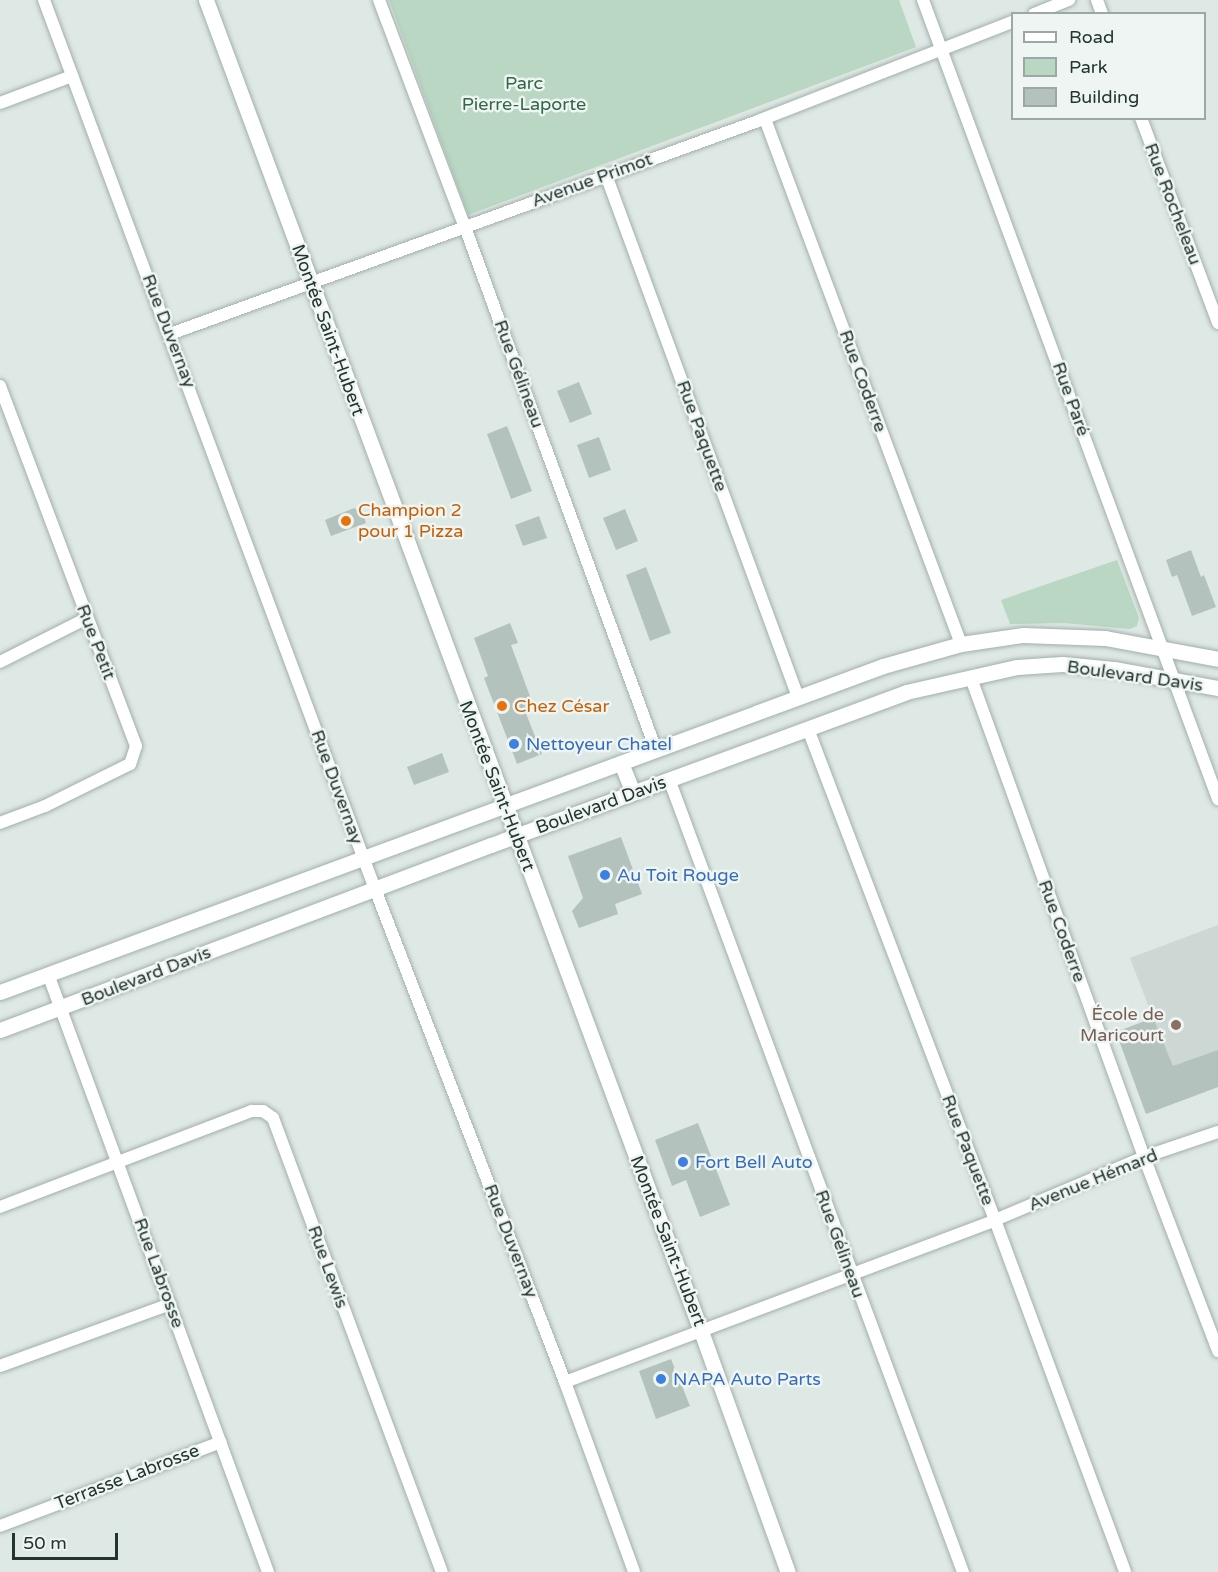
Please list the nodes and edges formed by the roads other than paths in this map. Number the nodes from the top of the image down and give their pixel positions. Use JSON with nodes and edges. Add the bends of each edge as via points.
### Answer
{"nodes":[{"id":1,"x":44,"y":0,"type":"edge"},
{"id":2,"x":206,"y":0,"type":"edge"},
{"id":3,"x":379,"y":0,"type":"edge"},
{"id":4,"x":923,"y":0,"type":"edge"},
{"id":5,"x":1069,"y":0,"type":"edge"},
{"id":6,"x":1039,"y":12,"type":"edge"},
{"id":7,"x":1011,"y":22,"type":"edge"},
{"id":8,"x":941,"y":49,"type":"junction"},
{"id":9,"x":72,"y":76,"type":"junction"},
{"id":10,"x":0,"y":104,"type":"edge"},
{"id":11,"x":765,"y":118,"type":"junction"},
{"id":12,"x":1142,"y":120,"type":"edge"},
{"id":13,"x":606,"y":175,"type":"junction"},
{"id":14,"x":465,"y":227,"type":"junction"},
{"id":15,"x":311,"y":281,"type":"junction"},
{"id":16,"x":1218,"y":323,"type":"edge"},
{"id":17,"x":170,"y":334,"type":"junction"},
{"id":18,"x":0,"y":386,"type":"edge"},
{"id":19,"x":87,"y":618,"type":"junction"},
{"id":20,"x":961,"y":644,"type":"junction"},
{"id":21,"x":1163,"y":649,"type":"junction"},
{"id":22,"x":1218,"y":659,"type":"edge"},
{"id":23,"x":0,"y":662,"type":"edge"},
{"id":24,"x":971,"y":678,"type":"junction"},
{"id":25,"x":1173,"y":680,"type":"junction"},
{"id":26,"x":1218,"y":688,"type":"edge"},
{"id":27,"x":798,"y":697,"type":"junction"},
{"id":28,"x":808,"y":729,"type":"junction"},
{"id":29,"x":656,"y":750,"type":"junction"},
{"id":30,"x":621,"y":763,"type":"junction"},
{"id":31,"x":669,"y":780,"type":"junction"},
{"id":32,"x":633,"y":793,"type":"junction"},
{"id":33,"x":1218,"y":799,"type":"edge"},
{"id":34,"x":504,"y":806,"type":"junction"},
{"id":35,"x":0,"y":823,"type":"edge"},
{"id":36,"x":517,"y":836,"type":"junction"},
{"id":37,"x":363,"y":857,"type":"junction"},
{"id":38,"x":375,"y":889,"type":"junction"},
{"id":39,"x":48,"y":974,"type":"junction"},
{"id":40,"x":0,"y":992,"type":"edge"},
{"id":41,"x":61,"y":1008,"type":"junction"},
{"id":42,"x":0,"y":1030,"type":"edge"},
{"id":43,"x":1218,"y":1132,"type":"edge"},
{"id":44,"x":1144,"y":1157,"type":"junction"},
{"id":45,"x":119,"y":1164,"type":"junction"},
{"id":46,"x":0,"y":1207,"type":"edge"},
{"id":47,"x":995,"y":1220,"type":"junction"},
{"id":48,"x":851,"y":1274,"type":"junction"},
{"id":49,"x":170,"y":1304,"type":"junction"},
{"id":50,"x":701,"y":1331,"type":"junction"},
{"id":51,"x":1218,"y":1351,"type":"edge"},
{"id":52,"x":0,"y":1366,"type":"edge"},
{"id":53,"x":565,"y":1382,"type":"junction"},
{"id":54,"x":221,"y":1442,"type":"junction"},
{"id":55,"x":0,"y":1526,"type":"edge"},
{"id":56,"x":268,"y":1572,"type":"edge"},
{"id":57,"x":442,"y":1572,"type":"edge"},
{"id":58,"x":634,"y":1572,"type":"edge"},
{"id":59,"x":788,"y":1572,"type":"edge"},
{"id":60,"x":963,"y":1572,"type":"edge"},
{"id":61,"x":1125,"y":1572,"type":"edge"}],
"edges":[{"from":1,"to":9,"type":"street","name":"Rue Duvernay"},
{"from":2,"to":15,"type":"street","name":"Montée Saint-Hubert"},
{"from":3,"to":14,"type":"street","name":"Rue Gélineau"},
{"from":4,"to":8,"type":"street","name":"Rue Paré"},
{"from":5,"to":6,"type":"street"},
{"from":7,"to":8,"type":"street","name":"Avenue Primot"},
{"from":8,"to":11,"type":"street","name":"Avenue Primot"},
{"from":8,"to":21,"type":"street","name":"Rue Paré"},
{"from":9,"to":10,"type":"street"},
{"from":9,"to":17,"type":"street","name":"Rue Duvernay"},
{"from":11,"to":13,"type":"street","name":"Avenue Primot"},
{"from":11,"to":20,"type":"street","name":"Rue Coderre"},
{"from":12,"to":16,"type":"street","name":"Rue Rocheleau"},
{"from":13,"to":14,"type":"street","name":"Avenue Primot"},
{"from":13,"to":27,"type":"street","name":"Rue Paquette"},
{"from":14,"to":15,"type":"street","name":"Avenue Primot"},
{"from":14,"to":29,"type":"street","name":"Rue Gélineau"},
{"from":15,"to":17,"type":"street","name":"Avenue Primot"},
{"from":15,"to":34,"type":"street","name":"Montée Saint-Hubert"},
{"from":17,"to":37,"type":"street","name":"Rue Duvernay"},
{"from":18,"to":19,"type":"street","name":"Rue Petit"},
{"from":19,"to":23,"type":"street"},
{"from":19,"to":35,"type":"street","name":"Rue Petit","via":[[136,746],[130,764],[45,806]]},
{"from":20,"to":21,"type":"street","name":"Boulevard Davis","via":[[1023,635],[1104,638]]},
{"from":20,"to":27,"type":"street","name":"Boulevard Davis","via":[[883,666]]},
{"from":21,"to":22,"type":"street","name":"Boulevard Davis"},
{"from":21,"to":25,"type":"street","name":"Rue Paré"},
{"from":24,"to":25,"type":"street","name":"Boulevard Davis","via":[[1062,664]]},
{"from":24,"to":28,"type":"street","name":"Boulevard Davis","via":[[906,693]]},
{"from":24,"to":44,"type":"street","name":"Rue Coderre"},
{"from":25,"to":26,"type":"street","name":"Boulevard Davis"},
{"from":25,"to":33,"type":"street","name":"Rue Paré"},
{"from":27,"to":29,"type":"street","name":"Boulevard Davis"},
{"from":28,"to":31,"type":"street","name":"Boulevard Davis"},
{"from":28,"to":47,"type":"street","name":"Rue Paquette"},
{"from":29,"to":30,"type":"street","name":"Boulevard Davis"},
{"from":30,"to":32,"type":"street"},
{"from":30,"to":34,"type":"street","name":"Boulevard Davis"},
{"from":31,"to":32,"type":"street","name":"Boulevard Davis"},
{"from":31,"to":48,"type":"street","name":"Rue Gélineau"},
{"from":32,"to":36,"type":"street","name":"Boulevard Davis"},
{"from":34,"to":36,"type":"street","name":"Montée Saint-Hubert"},
{"from":34,"to":37,"type":"street","name":"Boulevard Davis"},
{"from":36,"to":38,"type":"street","name":"Boulevard Davis"},
{"from":36,"to":50,"type":"street","name":"Montée Saint-Hubert"},
{"from":37,"to":38,"type":"street","name":"Rue Duvernay"},
{"from":37,"to":39,"type":"street","name":"Boulevard Davis"},
{"from":38,"to":41,"type":"street","name":"Boulevard Davis"},
{"from":38,"to":53,"type":"street","name":"Rue Duvernay"},
{"from":39,"to":40,"type":"street","name":"Boulevard Davis"},
{"from":39,"to":41,"type":"street","name":"Rue Labrosse"},
{"from":41,"to":42,"type":"street","name":"Boulevard Davis"},
{"from":41,"to":45,"type":"street","name":"Rue Labrosse"},
{"from":43,"to":44,"type":"street","name":"Avenue Hémard"},
{"from":44,"to":47,"type":"street","name":"Avenue Hémard"},
{"from":44,"to":51,"type":"street","name":"Rue Coderre"},
{"from":45,"to":46,"type":"street"},
{"from":45,"to":49,"type":"street","name":"Rue Labrosse"},
{"from":45,"to":57,"type":"street","name":"Rue Lewis","via":[[252,1111],[263,1111],[273,1118]]},
{"from":47,"to":48,"type":"street","name":"Avenue Hémard"},
{"from":47,"to":61,"type":"street","name":"Rue Paquette"},
{"from":48,"to":50,"type":"street","name":"Avenue Hémard"},
{"from":48,"to":60,"type":"street","name":"Rue Gélineau"},
{"from":49,"to":52,"type":"street"},
{"from":49,"to":54,"type":"street","name":"Rue Labrosse"},
{"from":50,"to":53,"type":"street","name":"Avenue Hémard"},
{"from":50,"to":59,"type":"street","name":"Montée Saint-Hubert"},
{"from":53,"to":58,"type":"street","name":"Rue Duvernay"},
{"from":54,"to":55,"type":"street","name":"Terrasse Labrosse"},
{"from":54,"to":56,"type":"street","name":"Rue Labrosse"}]}
